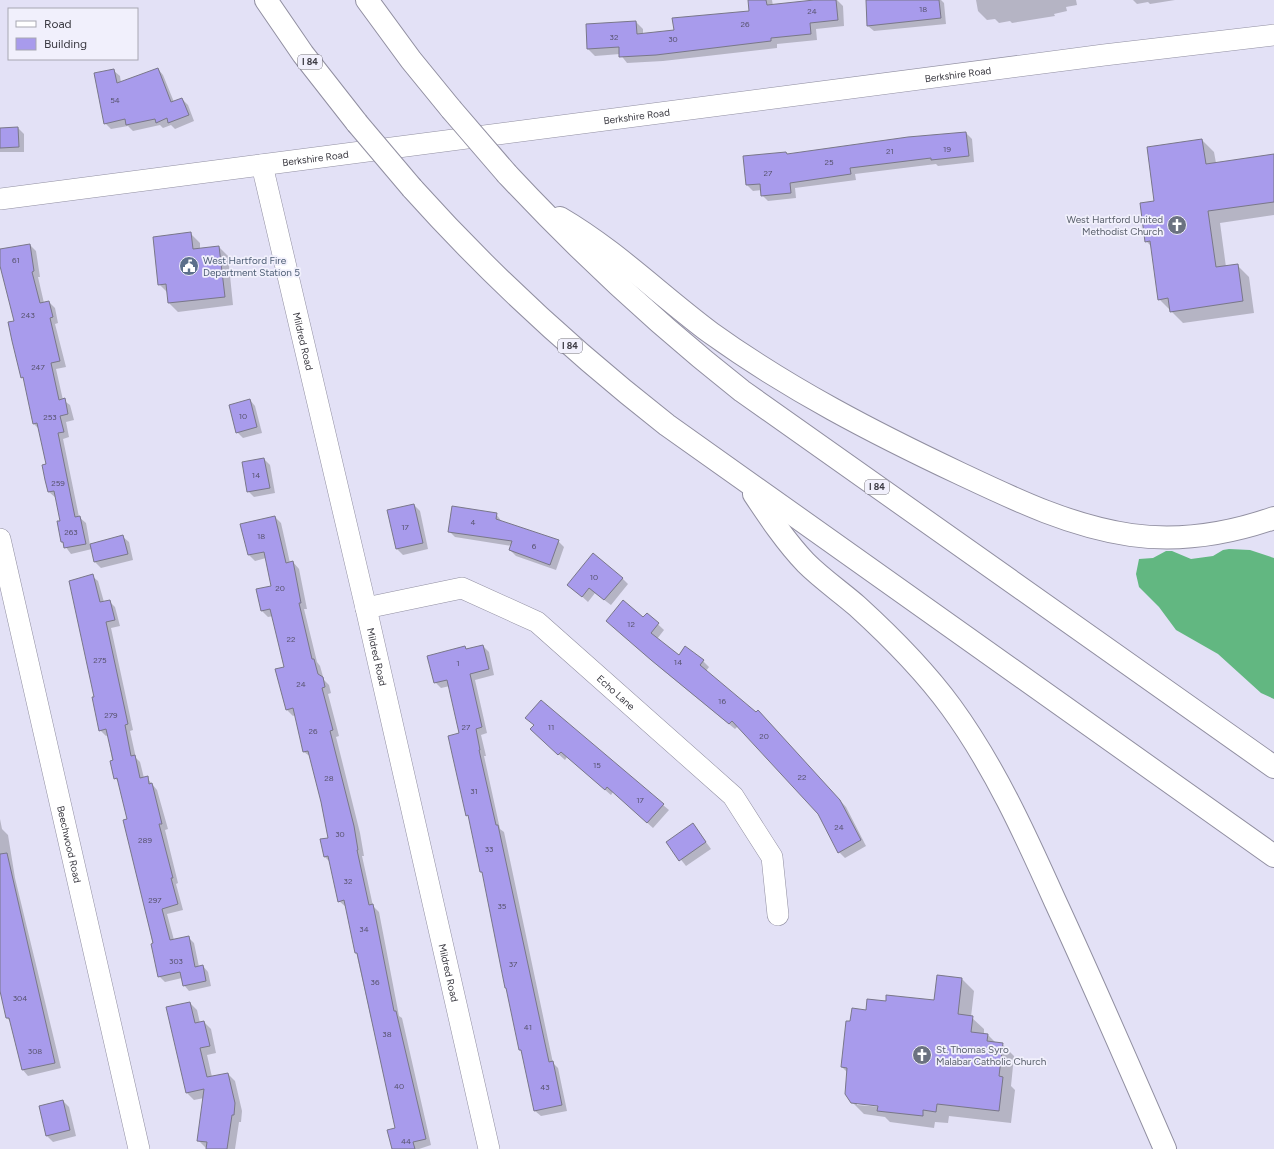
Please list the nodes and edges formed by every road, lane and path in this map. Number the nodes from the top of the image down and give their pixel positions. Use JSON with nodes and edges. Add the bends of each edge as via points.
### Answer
{"nodes":[{"id":1,"x":266,"y":0,"type":"edge"},
{"id":2,"x":367,"y":0,"type":"edge"},
{"id":3,"x":1274,"y":35,"type":"edge"},
{"id":4,"x":262,"y":165,"type":"junction"},
{"id":5,"x":0,"y":199,"type":"edge"},
{"id":6,"x":536,"y":205,"type":"junction"},
{"id":7,"x":747,"y":483,"type":"junction"},
{"id":8,"x":1274,"y":518,"type":"edge"},
{"id":9,"x":0,"y":539,"type":"edge"},
{"id":10,"x":366,"y":608,"type":"junction"},
{"id":11,"x":1274,"y":766,"type":"edge"},
{"id":12,"x":1274,"y":856,"type":"edge"},
{"id":13,"x":778,"y":915,"type":"dead end"},
{"id":14,"x":139,"y":1149,"type":"edge"},
{"id":15,"x":489,"y":1149,"type":"edge"},
{"id":16,"x":1165,"y":1149,"type":"edge"}],
"edges":[{"from":1,"to":7,"type":"highway","number":"I 84","bridge":true,"via":[[357,123],[412,188],[477,258],[562,338],[648,410]]},
{"from":2,"to":6,"type":"highway","number":"I 84","bridge":true,"via":[[450,108]]},
{"from":3,"to":4,"type":"street","name":"Berkshire Road"},
{"from":4,"to":5,"type":"street","name":"Berkshire Road"},
{"from":4,"to":10,"type":"street","name":"Mildred Road"},
{"from":6,"to":8,"type":"highway","via":[[598,242],[689,316],[787,384],[880,434],[1032,507],[1092,528],[1148,536],[1192,537],[1217,534]]},
{"from":6,"to":11,"type":"highway","number":"I 84","via":[[642,308],[742,391]]},
{"from":7,"to":12,"type":"highway","number":"I 84"},
{"from":7,"to":16,"type":"highway","via":[[781,533],[805,562],[872,619],[918,666],[952,708],[982,755],[1024,833],[1086,967]]},
{"from":9,"to":14,"type":"street","name":"Beechwood Road"},
{"from":10,"to":13,"type":"street","name":"Echo Lane","via":[[462,588],[537,622],[733,796],[772,857]]},
{"from":10,"to":15,"type":"street","name":"Mildred Road"}]}
